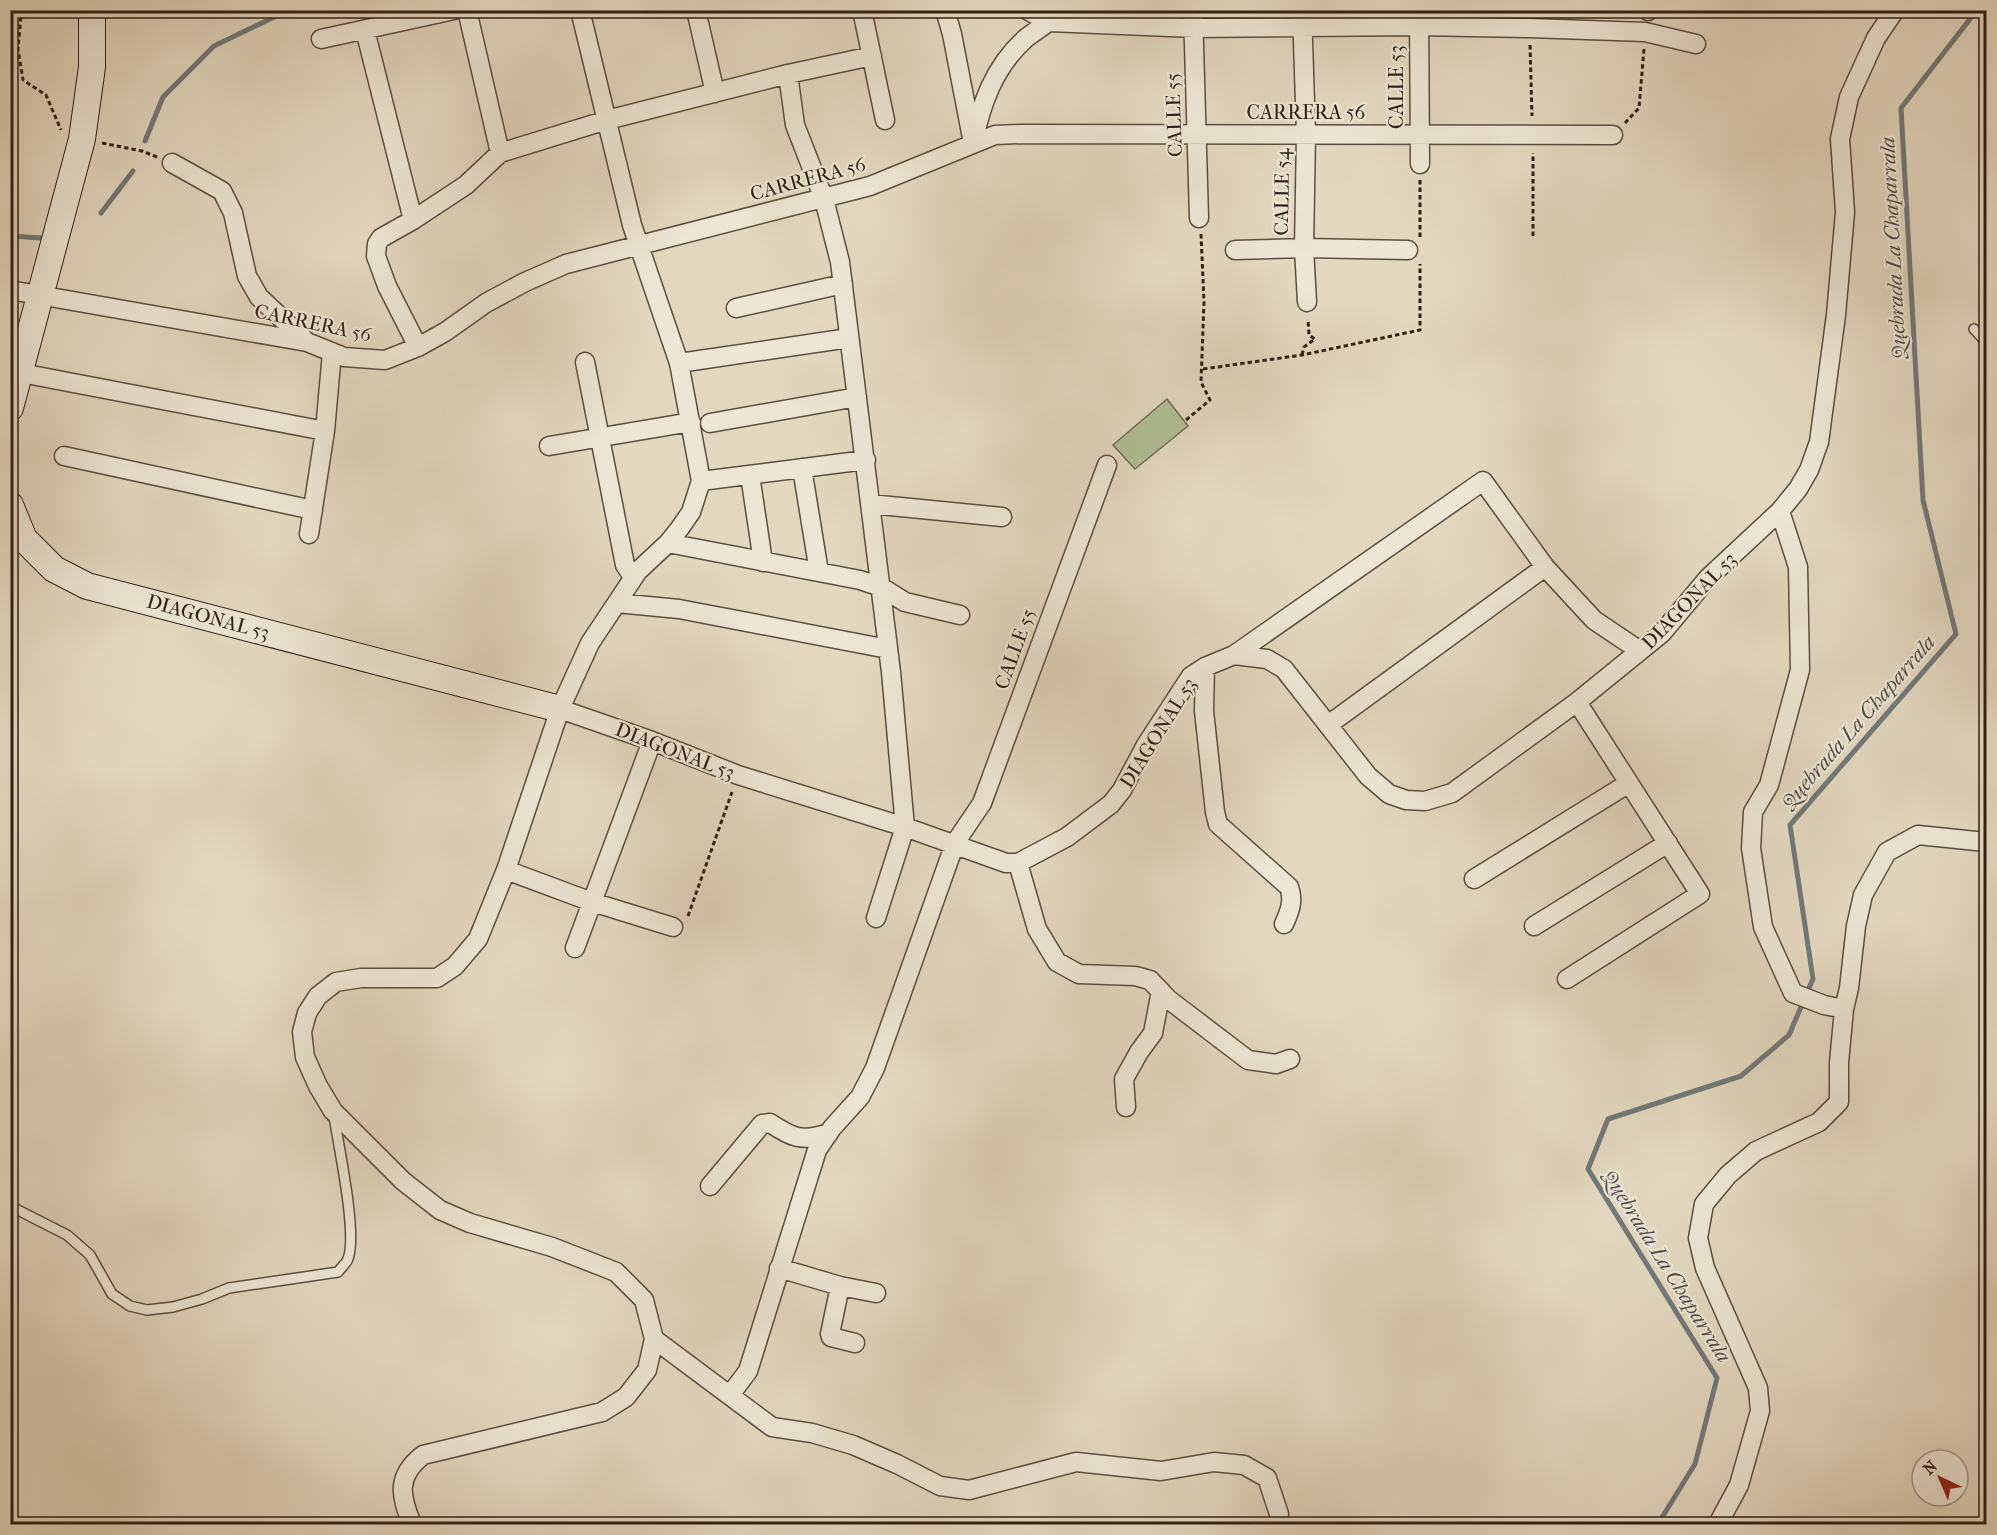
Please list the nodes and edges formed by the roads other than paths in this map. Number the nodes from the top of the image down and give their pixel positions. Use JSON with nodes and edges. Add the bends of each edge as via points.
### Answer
{"nodes":[{"id":1,"x":92,"y":10,"type":"edge"},
{"id":2,"x":454,"y":10,"type":"edge"},
{"id":3,"x":467,"y":10,"type":"edge"},
{"id":4,"x":580,"y":10,"type":"edge"},
{"id":5,"x":696,"y":10,"type":"edge"},
{"id":6,"x":862,"y":10,"type":"edge"},
{"id":7,"x":945,"y":10,"type":"edge"},
{"id":8,"x":1027,"y":10,"type":"edge"},
{"id":9,"x":1895,"y":10,"type":"edge"},
{"id":10,"x":1055,"y":16,"type":"edge"},
{"id":11,"x":1418,"y":18,"type":"edge"},
{"id":12,"x":1194,"y":19,"type":"edge"},
{"id":13,"x":1302,"y":19,"type":"edge"},
{"id":14,"x":1529,"y":19,"type":"edge"},
{"id":15,"x":365,"y":30,"type":"junction"},
{"id":16,"x":321,"y":39,"type":"dead end"},
{"id":17,"x":1696,"y":44,"type":"dead end"},
{"id":18,"x":872,"y":56,"type":"junction"},
{"id":19,"x":788,"y":74,"type":"junction"},
{"id":20,"x":716,"y":93,"type":"junction"},
{"id":21,"x":607,"y":120,"type":"junction"},
{"id":22,"x":885,"y":120,"type":"dead end"},
{"id":23,"x":1196,"y":134,"type":"junction"},
{"id":24,"x":1306,"y":134,"type":"junction"},
{"id":25,"x":1419,"y":134,"type":"junction"},
{"id":26,"x":1613,"y":135,"type":"dead end"},
{"id":27,"x":973,"y":143,"type":"junction"},
{"id":28,"x":500,"y":153,"type":"junction"},
{"id":29,"x":172,"y":163,"type":"road end"},
{"id":30,"x":1420,"y":164,"type":"road end"},
{"id":31,"x":824,"y":199,"type":"junction"},
{"id":32,"x":1199,"y":218,"type":"road end"},
{"id":33,"x":413,"y":220,"type":"junction"},
{"id":34,"x":640,"y":245,"type":"junction"},
{"id":35,"x":1304,"y":248,"type":"junction"},
{"id":36,"x":1235,"y":250,"type":"dead end"},
{"id":37,"x":1416,"y":252,"type":"road end"},
{"id":38,"x":843,"y":284,"type":"junction"},
{"id":39,"x":10,"y":290,"type":"edge"},
{"id":40,"x":42,"y":295,"type":"junction"},
{"id":41,"x":1307,"y":302,"type":"road end"},
{"id":42,"x":736,"y":308,"type":"dead end"},
{"id":43,"x":1974,"y":329,"type":"dead end"},
{"id":44,"x":849,"y":338,"type":"junction"},
{"id":45,"x":307,"y":342,"type":"junction"},
{"id":46,"x":1986,"y":342,"type":"edge"},
{"id":47,"x":418,"y":346,"type":"junction"},
{"id":48,"x":332,"y":352,"type":"junction"},
{"id":49,"x":585,"y":362,"type":"dead end"},
{"id":50,"x":679,"y":363,"type":"junction"},
{"id":51,"x":21,"y":373,"type":"junction"},
{"id":52,"x":857,"y":397,"type":"junction"},
{"id":53,"x":10,"y":408,"type":"edge"},
{"id":54,"x":691,"y":422,"type":"junction"},
{"id":55,"x":710,"y":423,"type":"dead end"},
{"id":56,"x":326,"y":431,"type":"junction"},
{"id":57,"x":600,"y":437,"type":"junction"},
{"id":58,"x":549,"y":446,"type":"dead end"},
{"id":59,"x":64,"y":456,"type":"dead end"},
{"id":60,"x":866,"y":460,"type":"junction"},
{"id":61,"x":1107,"y":465,"type":"dead end"},
{"id":62,"x":802,"y":468,"type":"junction"},
{"id":63,"x":750,"y":476,"type":"junction"},
{"id":64,"x":701,"y":481,"type":"junction"},
{"id":65,"x":870,"y":504,"type":"junction"},
{"id":66,"x":10,"y":505,"type":"edge"},
{"id":67,"x":313,"y":510,"type":"junction"},
{"id":68,"x":1780,"y":511,"type":"junction"},
{"id":69,"x":1002,"y":517,"type":"dead end"},
{"id":70,"x":309,"y":534,"type":"dead end"},
{"id":71,"x":668,"y":543,"type":"junction"},
{"id":72,"x":763,"y":562,"type":"junction"},
{"id":73,"x":1545,"y":567,"type":"junction"},
{"id":74,"x":819,"y":572,"type":"junction"},
{"id":75,"x":633,"y":577,"type":"junction"},
{"id":76,"x":881,"y":587,"type":"junction"},
{"id":77,"x":617,"y":603,"type":"junction"},
{"id":78,"x":960,"y":615,"type":"dead end"},
{"id":79,"x":888,"y":649,"type":"junction"},
{"id":80,"x":1640,"y":651,"type":"junction"},
{"id":81,"x":1234,"y":655,"type":"junction"},
{"id":82,"x":1204,"y":667,"type":"junction"},
{"id":83,"x":1577,"y":702,"type":"junction"},
{"id":84,"x":560,"y":709,"type":"junction"},
{"id":85,"x":1328,"y":725,"type":"junction"},
{"id":86,"x":652,"y":741,"type":"junction"},
{"id":87,"x":1629,"y":783,"type":"junction"},
{"id":88,"x":905,"y":826,"type":"junction"},
{"id":89,"x":1983,"y":839,"type":"edge"},
{"id":90,"x":955,"y":843,"type":"junction"},
{"id":91,"x":1668,"y":843,"type":"junction"},
{"id":92,"x":1018,"y":863,"type":"junction"},
{"id":93,"x":506,"y":870,"type":"junction"},
{"id":94,"x":1474,"y":879,"type":"dead end"},
{"id":95,"x":592,"y":902,"type":"junction"},
{"id":96,"x":876,"y":918,"type":"dead end"},
{"id":97,"x":1284,"y":924,"type":"dead end"},
{"id":98,"x":1534,"y":926,"type":"dead end"},
{"id":99,"x":673,"y":927,"type":"road end"},
{"id":100,"x":575,"y":948,"type":"dead end"},
{"id":101,"x":1567,"y":979,"type":"dead end"},
{"id":102,"x":1161,"y":992,"type":"junction"},
{"id":103,"x":1844,"y":1009,"type":"junction"},
{"id":104,"x":1290,"y":1059,"type":"dead end"},
{"id":105,"x":1126,"y":1107,"type":"dead end"},
{"id":106,"x":333,"y":1111,"type":"junction"},
{"id":107,"x":829,"y":1133,"type":"junction"},
{"id":108,"x":710,"y":1186,"type":"dead end"},
{"id":109,"x":10,"y":1206,"type":"edge"},
{"id":110,"x":779,"y":1268,"type":"junction"},
{"id":111,"x":840,"y":1286,"type":"junction"},
{"id":112,"x":876,"y":1293,"type":"dead end"},
{"id":113,"x":654,"y":1339,"type":"junction"},
{"id":114,"x":855,"y":1343,"type":"dead end"},
{"id":115,"x":729,"y":1395,"type":"junction"},
{"id":116,"x":1279,"y":1514,"type":"dead end"},
{"id":117,"x":412,"y":1524,"type":"edge"},
{"id":118,"x":1718,"y":1524,"type":"edge"}],
"edges":[{"from":1,"to":40,"type":"street","via":[[92,67],[82,139]]},
{"from":2,"to":15,"type":"street"},
{"from":3,"to":28,"type":"street"},
{"from":4,"to":21,"type":"street"},
{"from":5,"to":20,"type":"street"},
{"from":6,"to":18,"type":"street"},
{"from":7,"to":27,"type":"street"},
{"from":8,"to":10,"type":"street"},
{"from":9,"to":68,"type":"street","name":"DIAGONAL 53","via":[[1876,38],[1849,97],[1840,139],[1845,212],[1819,442],[1809,470]]},
{"from":10,"to":12,"type":"street"},
{"from":10,"to":27,"type":"street","via":[[1025,39],[994,78],[979,114]]},
{"from":11,"to":13,"type":"street"},
{"from":11,"to":14,"type":"street"},
{"from":11,"to":25,"type":"street","name":"CALLE 53"},
{"from":12,"to":13,"type":"street"},
{"from":12,"to":23,"type":"street","name":"CALLE 55"},
{"from":13,"to":24,"type":"street","name":"CALLE 54"},
{"from":14,"to":17,"type":"street","via":[[1645,32]]},
{"from":15,"to":16,"type":"street"},
{"from":15,"to":33,"type":"street"},
{"from":18,"to":19,"type":"street"},
{"from":18,"to":22,"type":"street"},
{"from":19,"to":20,"type":"street"},
{"from":19,"to":31,"type":"street","via":[[795,125]]},
{"from":20,"to":21,"type":"street"},
{"from":21,"to":28,"type":"street"},
{"from":21,"to":34,"type":"street"},
{"from":23,"to":24,"type":"street","name":"CARRERA 56"},
{"from":23,"to":27,"type":"street","name":"CARRERA 56","via":[[995,135]]},
{"from":23,"to":32,"type":"street","name":"CALLE 55"},
{"from":24,"to":25,"type":"street","name":"CARRERA 56"},
{"from":24,"to":35,"type":"street","name":"CALLE 54"},
{"from":25,"to":26,"type":"street","name":"CARRERA 56"},
{"from":25,"to":30,"type":"street","name":"CALLE 53"},
{"from":27,"to":31,"type":"street","name":"CARRERA 56","via":[[870,186]]},
{"from":28,"to":33,"type":"street","via":[[466,185]]},
{"from":29,"to":45,"type":"street","via":[[222,191],[233,213],[247,276],[259,297]]},
{"from":31,"to":34,"type":"street","name":"CARRERA 56"},
{"from":31,"to":38,"type":"street"},
{"from":33,"to":47,"type":"street","via":[[388,233],[377,244],[376,256]]},
{"from":34,"to":47,"type":"street","name":"CARRERA 56","via":[[566,264],[525,282]]},
{"from":34,"to":50,"type":"street"},
{"from":35,"to":36,"type":"street"},
{"from":35,"to":37,"type":"street"},
{"from":35,"to":41,"type":"street","name":"CALLE 54"},
{"from":38,"to":42,"type":"street"},
{"from":38,"to":44,"type":"street"},
{"from":39,"to":40,"type":"street","name":"CARRERA 56"},
{"from":40,"to":45,"type":"street","name":"CARRERA 56"},
{"from":40,"to":51,"type":"street"},
{"from":43,"to":46,"type":"lane"},
{"from":44,"to":50,"type":"street"},
{"from":44,"to":52,"type":"street"},
{"from":45,"to":48,"type":"street","name":"CARRERA 56"},
{"from":47,"to":48,"type":"street","name":"CARRERA 56","via":[[385,360],[344,357]]},
{"from":48,"to":56,"type":"street"},
{"from":49,"to":57,"type":"street"},
{"from":50,"to":54,"type":"street"},
{"from":51,"to":53,"type":"street"},
{"from":51,"to":56,"type":"street"},
{"from":52,"to":55,"type":"street"},
{"from":52,"to":60,"type":"street"},
{"from":54,"to":57,"type":"street"},
{"from":54,"to":64,"type":"street"},
{"from":56,"to":67,"type":"street"},
{"from":57,"to":58,"type":"street"},
{"from":57,"to":75,"type":"street","via":[[626,565]]},
{"from":59,"to":67,"type":"street"},
{"from":60,"to":62,"type":"street"},
{"from":60,"to":65,"type":"street"},
{"from":61,"to":90,"type":"street","name":"CALLE 55","via":[[982,803]]},
{"from":62,"to":63,"type":"street"},
{"from":62,"to":74,"type":"street"},
{"from":63,"to":64,"type":"street"},
{"from":63,"to":72,"type":"street"},
{"from":64,"to":71,"type":"street","via":[[691,512]]},
{"from":65,"to":69,"type":"street"},
{"from":65,"to":76,"type":"street"},
{"from":66,"to":84,"type":"street","name":"DIAGONAL 53","via":[[24,539],[54,569],[87,585]]},
{"from":67,"to":70,"type":"street"},
{"from":68,"to":80,"type":"street","name":"DIAGONAL 53","via":[[1708,578],[1662,633]]},
{"from":68,"to":103,"type":"street","via":[[1798,567],[1800,670],[1768,785],[1752,812],[1751,848],[1763,927],[1793,993]]},
{"from":71,"to":72,"type":"street"},
{"from":71,"to":75,"type":"street"},
{"from":72,"to":74,"type":"street"},
{"from":73,"to":80,"type":"street","via":[[1594,620]]},
{"from":73,"to":81,"type":"street","via":[[1483,481]]},
{"from":73,"to":85,"type":"street"},
{"from":74,"to":76,"type":"street"},
{"from":75,"to":77,"type":"street"},
{"from":76,"to":78,"type":"street","via":[[904,602]]},
{"from":76,"to":79,"type":"street"},
{"from":77,"to":79,"type":"street","via":[[679,609]]},
{"from":77,"to":84,"type":"street","via":[[590,643]]},
{"from":79,"to":88,"type":"street"},
{"from":80,"to":83,"type":"street","name":"DIAGONAL 53"},
{"from":81,"to":82,"type":"street","name":"DIAGONAL 53"},
{"from":81,"to":85,"type":"street","name":"DIAGONAL 53","via":[[1267,659],[1284,669]]},
{"from":82,"to":92,"type":"street","name":"DIAGONAL 53","via":[[1191,676],[1111,804],[1067,837]]},
{"from":82,"to":97,"type":"street","via":[[1203,711],[1216,818],[1289,887],[1290,910]]},
{"from":83,"to":85,"type":"street","name":"DIAGONAL 53","via":[[1452,794],[1425,801],[1389,794],[1368,776]]},
{"from":83,"to":87,"type":"street"},
{"from":84,"to":86,"type":"street","name":"DIAGONAL 53"},
{"from":84,"to":93,"type":"street"},
{"from":86,"to":88,"type":"street","name":"DIAGONAL 53","via":[[738,775]]},
{"from":86,"to":95,"type":"street"},
{"from":87,"to":91,"type":"street"},
{"from":87,"to":94,"type":"street"},
{"from":88,"to":90,"type":"street","name":"DIAGONAL 53"},
{"from":88,"to":96,"type":"street"},
{"from":89,"to":103,"type":"street","via":[[1918,835],[1887,852],[1863,895]]},
{"from":90,"to":92,"type":"street","name":"DIAGONAL 53","via":[[1006,863]]},
{"from":90,"to":107,"type":"street","name":"CALLE 55","via":[[875,1068],[860,1097]]},
{"from":91,"to":98,"type":"street"},
{"from":91,"to":101,"type":"street","via":[[1700,894]]},
{"from":92,"to":102,"type":"street","via":[[1037,929],[1057,962],[1079,974],[1150,980]]},
{"from":93,"to":95,"type":"street"},
{"from":93,"to":106,"type":"street","via":[[478,939],[455,966],[437,978],[336,981],[318,996],[307,1013],[302,1032],[304,1057]]},
{"from":95,"to":99,"type":"street"},
{"from":95,"to":100,"type":"street"},
{"from":102,"to":104,"type":"street","via":[[1248,1060],[1276,1064]]},
{"from":102,"to":105,"type":"street","via":[[1153,1033],[1124,1079]]},
{"from":103,"to":118,"type":"street","via":[[1839,1101],[1819,1122],[1756,1151],[1728,1175],[1704,1204],[1698,1238],[1705,1268],[1758,1388],[1760,1411],[1739,1485]]},
{"from":106,"to":109,"type":"lane","via":[[346,1178],[350,1243],[348,1259],[338,1272],[229,1288],[173,1307],[147,1310],[130,1306],[112,1294],[90,1256],[67,1235]]},
{"from":106,"to":113,"type":"street","via":[[403,1181],[440,1210],[470,1223],[552,1246],[616,1272],[644,1300]]},
{"from":107,"to":108,"type":"street","via":[[795,1138],[770,1123],[762,1124]]},
{"from":107,"to":110,"type":"street","name":"CALLE 55","via":[[817,1150]]},
{"from":110,"to":111,"type":"street"},
{"from":110,"to":115,"type":"street","name":"CALLE 55","via":[[748,1371]]},
{"from":111,"to":112,"type":"street"},
{"from":111,"to":114,"type":"street","via":[[830,1334]]},
{"from":113,"to":115,"type":"street"},
{"from":113,"to":117,"type":"street","via":[[647,1370],[626,1397],[603,1413],[423,1455],[411,1464],[404,1480],[402,1503]]},
{"from":115,"to":116,"type":"street","via":[[772,1427],[853,1445],[940,1486],[969,1490],[1076,1462],[1161,1472],[1214,1462],[1244,1465],[1267,1478]]}]}
